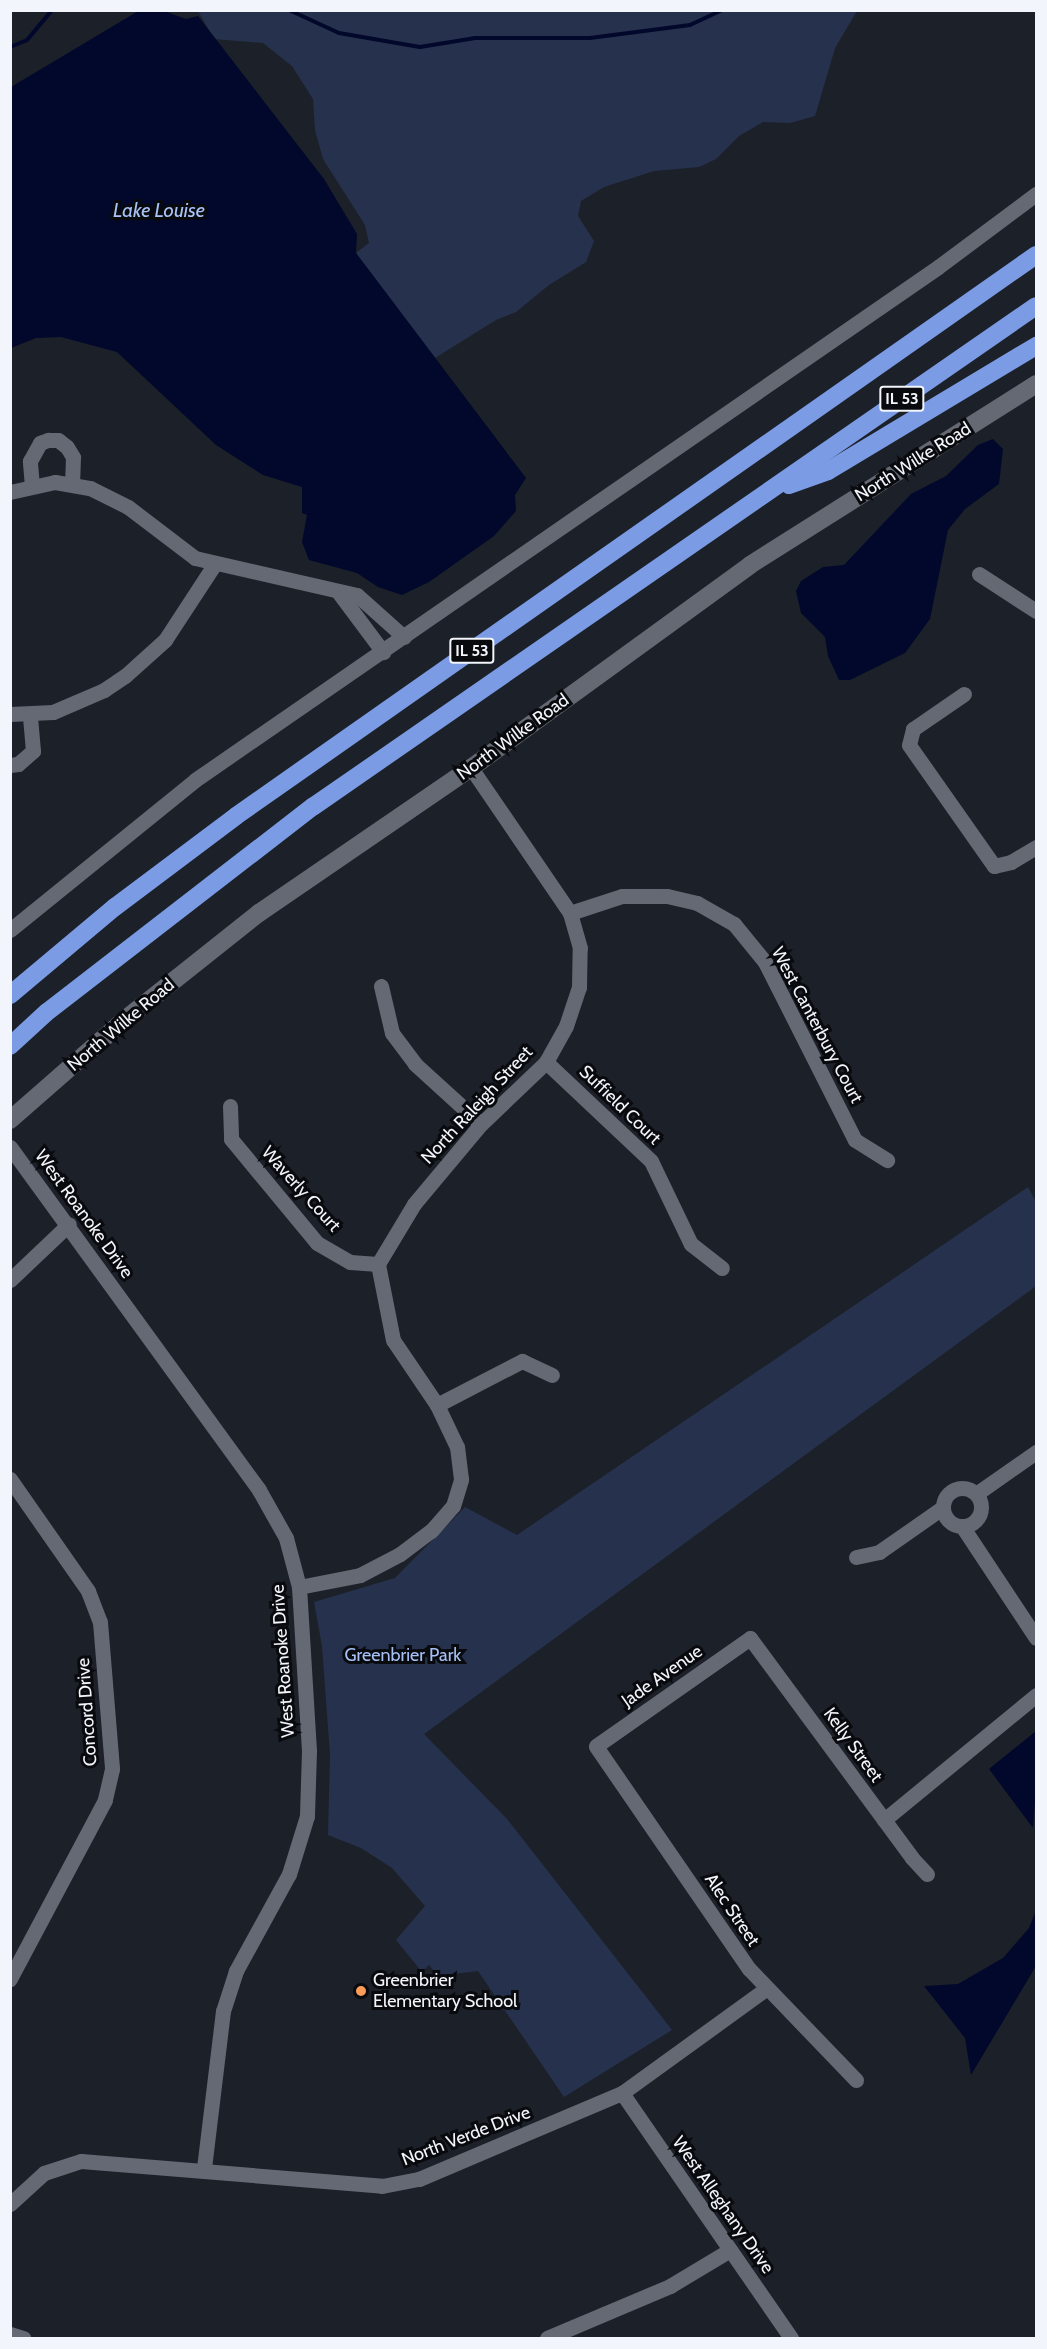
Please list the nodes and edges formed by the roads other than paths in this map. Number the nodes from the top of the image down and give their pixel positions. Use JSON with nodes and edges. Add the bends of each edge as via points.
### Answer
{"nodes":[{"id":1,"x":1036,"y":194,"type":"edge"},
{"id":2,"x":1036,"y":247,"type":"edge"},
{"id":3,"x":1036,"y":255,"type":"edge"},
{"id":4,"x":1036,"y":306,"type":"edge"},
{"id":5,"x":944,"y":320,"type":"junction"},
{"id":6,"x":1036,"y":346,"type":"edge"},
{"id":7,"x":1036,"y":384,"type":"edge"},
{"id":8,"x":72,"y":482,"type":"junction"},
{"id":9,"x":32,"y":486,"type":"junction"},
{"id":10,"x":10,"y":492,"type":"edge"},
{"id":11,"x":768,"y":492,"type":"junction"},
{"id":12,"x":214,"y":565,"type":"junction"},
{"id":13,"x":979,"y":574,"type":"dead end"},
{"id":14,"x":339,"y":593,"type":"junction"},
{"id":15,"x":1036,"y":608,"type":"edge"},
{"id":16,"x":404,"y":637,"type":"junction"},
{"id":17,"x":383,"y":652,"type":"junction"},
{"id":18,"x":964,"y":694,"type":"dead end"},
{"id":19,"x":10,"y":714,"type":"edge"},
{"id":20,"x":30,"y":714,"type":"junction"},
{"id":21,"x":10,"y":765,"type":"edge"},
{"id":22,"x":471,"y":768,"type":"junction"},
{"id":23,"x":1036,"y":847,"type":"edge"},
{"id":24,"x":570,"y":913,"type":"junction"},
{"id":25,"x":10,"y":930,"type":"edge"},
{"id":26,"x":381,"y":986,"type":"dead end"},
{"id":27,"x":10,"y":995,"type":"edge"},
{"id":28,"x":10,"y":1046,"type":"edge"},
{"id":29,"x":546,"y":1062,"type":"junction"},
{"id":30,"x":230,"y":1106,"type":"dead end"},
{"id":31,"x":10,"y":1120,"type":"edge"},
{"id":32,"x":481,"y":1124,"type":"junction"},
{"id":33,"x":10,"y":1147,"type":"edge"},
{"id":34,"x":887,"y":1160,"type":"dead end"},
{"id":35,"x":69,"y":1224,"type":"junction"},
{"id":36,"x":378,"y":1264,"type":"junction"},
{"id":37,"x":722,"y":1268,"type":"dead end"},
{"id":38,"x":10,"y":1280,"type":"edge"},
{"id":39,"x":552,"y":1375,"type":"dead end"},
{"id":40,"x":437,"y":1405,"type":"junction"},
{"id":41,"x":1036,"y":1452,"type":"edge"},
{"id":42,"x":10,"y":1479,"type":"edge"},
{"id":43,"x":976,"y":1494,"type":"junction"},
{"id":44,"x":942,"y":1508,"type":"junction"},
{"id":45,"x":962,"y":1526,"type":"junction"},
{"id":46,"x":856,"y":1557,"type":"dead end"},
{"id":47,"x":299,"y":1587,"type":"junction"},
{"id":48,"x":750,"y":1638,"type":"joint"},
{"id":49,"x":1036,"y":1638,"type":"edge"},
{"id":50,"x":1036,"y":1695,"type":"edge"},
{"id":51,"x":596,"y":1746,"type":"joint"},
{"id":52,"x":885,"y":1820,"type":"junction"},
{"id":53,"x":927,"y":1874,"type":"dead end"},
{"id":54,"x":10,"y":1979,"type":"edge"},
{"id":55,"x":767,"y":1988,"type":"junction"},
{"id":56,"x":856,"y":2080,"type":"dead end"},
{"id":57,"x":622,"y":2093,"type":"junction"},
{"id":58,"x":204,"y":2169,"type":"junction"},
{"id":59,"x":12,"y":2199,"type":"edge"},
{"id":60,"x":730,"y":2250,"type":"junction"},
{"id":61,"x":10,"y":2334,"type":"edge"},
{"id":62,"x":23,"y":2338,"type":"edge"},
{"id":63,"x":547,"y":2338,"type":"edge"},
{"id":64,"x":791,"y":2338,"type":"edge"}],
"edges":[{"from":1,"to":16,"type":"street","via":[[938,267]]},
{"from":2,"to":5,"type":"highway"},
{"from":3,"to":5,"type":"highway","number":"IL 53"},
{"from":4,"to":11,"type":"highway","number":"IL 53"},
{"from":5,"to":27,"type":"highway","number":"IL 53","via":[[236,816],[115,907]]},
{"from":6,"to":11,"type":"highway","via":[[828,471]]},
{"from":7,"to":22,"type":"street","name":"North Wilke Road","via":[[750,565]]},
{"from":8,"to":9,"type":"street"},
{"from":8,"to":9,"type":"street","via":[[73,457],[58,440],[48,440],[40,443],[30,461]]},
{"from":8,"to":12,"type":"street","via":[[128,507],[195,558]]},
{"from":9,"to":10,"type":"street"},
{"from":11,"to":28,"type":"highway","number":"IL 53","via":[[314,806],[47,1012]]},
{"from":12,"to":14,"type":"street"},
{"from":12,"to":20,"type":"street","via":[[165,640],[125,676],[104,690],[53,712]]},
{"from":13,"to":15,"type":"street"},
{"from":14,"to":16,"type":"street","via":[[357,595]]},
{"from":14,"to":17,"type":"street"},
{"from":16,"to":17,"type":"street"},
{"from":17,"to":25,"type":"street","via":[[195,780]]},
{"from":18,"to":23,"type":"street","via":[[913,729],[909,745],[994,866],[1011,862]]},
{"from":19,"to":20,"type":"street"},
{"from":20,"to":21,"type":"street","via":[[33,751],[18,764]]},
{"from":22,"to":24,"type":"street","name":"North Raleigh Street"},
{"from":22,"to":31,"type":"street","name":"North Wilke Road","via":[[260,913],[123,1021]]},
{"from":24,"to":29,"type":"street","name":"North Raleigh Street","via":[[580,948],[579,987],[566,1026]]},
{"from":24,"to":34,"type":"street","name":"West Canterbury Court","via":[[622,896],[667,896],[697,903],[734,924],[765,962],[855,1140]]},
{"from":26,"to":32,"type":"street","via":[[392,1034],[416,1064]]},
{"from":29,"to":32,"type":"street","name":"North Raleigh Street"},
{"from":29,"to":37,"type":"street","name":"Suffield Court","via":[[651,1161],[691,1244]]},
{"from":30,"to":36,"type":"street","name":"Waverly Court","via":[[231,1139],[317,1243],[350,1262]]},
{"from":32,"to":36,"type":"street","name":"North Raleigh Street","via":[[414,1204]]},
{"from":33,"to":35,"type":"street","name":"West Roanoke Drive"},
{"from":35,"to":38,"type":"street"},
{"from":35,"to":47,"type":"street","name":"West Roanoke Drive","via":[[259,1490],[286,1538]]},
{"from":36,"to":40,"type":"street","via":[[393,1340]]},
{"from":39,"to":40,"type":"street","via":[[522,1361]]},
{"from":40,"to":47,"type":"street","via":[[458,1447],[461,1479],[453,1506],[431,1531],[360,1575]]},
{"from":41,"to":43,"type":"street"},
{"from":42,"to":54,"type":"street","name":"Concord Drive","via":[[88,1591],[99,1622],[112,1769],[105,1800]]},
{"from":43,"to":44,"type":"street","via":[[966,1488],[952,1490],[944,1498]]},
{"from":43,"to":45,"type":"street","via":[[981,1505],[978,1518]]},
{"from":44,"to":45,"type":"street","via":[[946,1518]]},
{"from":44,"to":46,"type":"street","via":[[879,1552]]},
{"from":45,"to":49,"type":"street"},
{"from":47,"to":58,"type":"street","name":"West Roanoke Drive","via":[[309,1751],[308,1816],[289,1874],[236,1971],[223,2011]]},
{"from":48,"to":51,"type":"street","name":"Jade Avenue"},
{"from":48,"to":52,"type":"street","name":"Kelly Street"},
{"from":50,"to":52,"type":"street"},
{"from":51,"to":55,"type":"street","name":"Alec Street","via":[[749,1969]]},
{"from":52,"to":53,"type":"street","name":"Kelly Street"},
{"from":55,"to":56,"type":"street","name":"Alec Street"},
{"from":55,"to":57,"type":"street","name":"North Verde Drive"},
{"from":57,"to":58,"type":"street","name":"North Verde Drive","via":[[419,2179],[382,2186]]},
{"from":57,"to":60,"type":"street","name":"West Alleghany Drive"},
{"from":58,"to":59,"type":"street","name":"North Verde Drive","via":[[81,2161],[44,2173]]},
{"from":60,"to":63,"type":"street","via":[[670,2286]]},
{"from":60,"to":64,"type":"street","name":"West Alleghany Drive"},
{"from":61,"to":62,"type":"street"}]}
